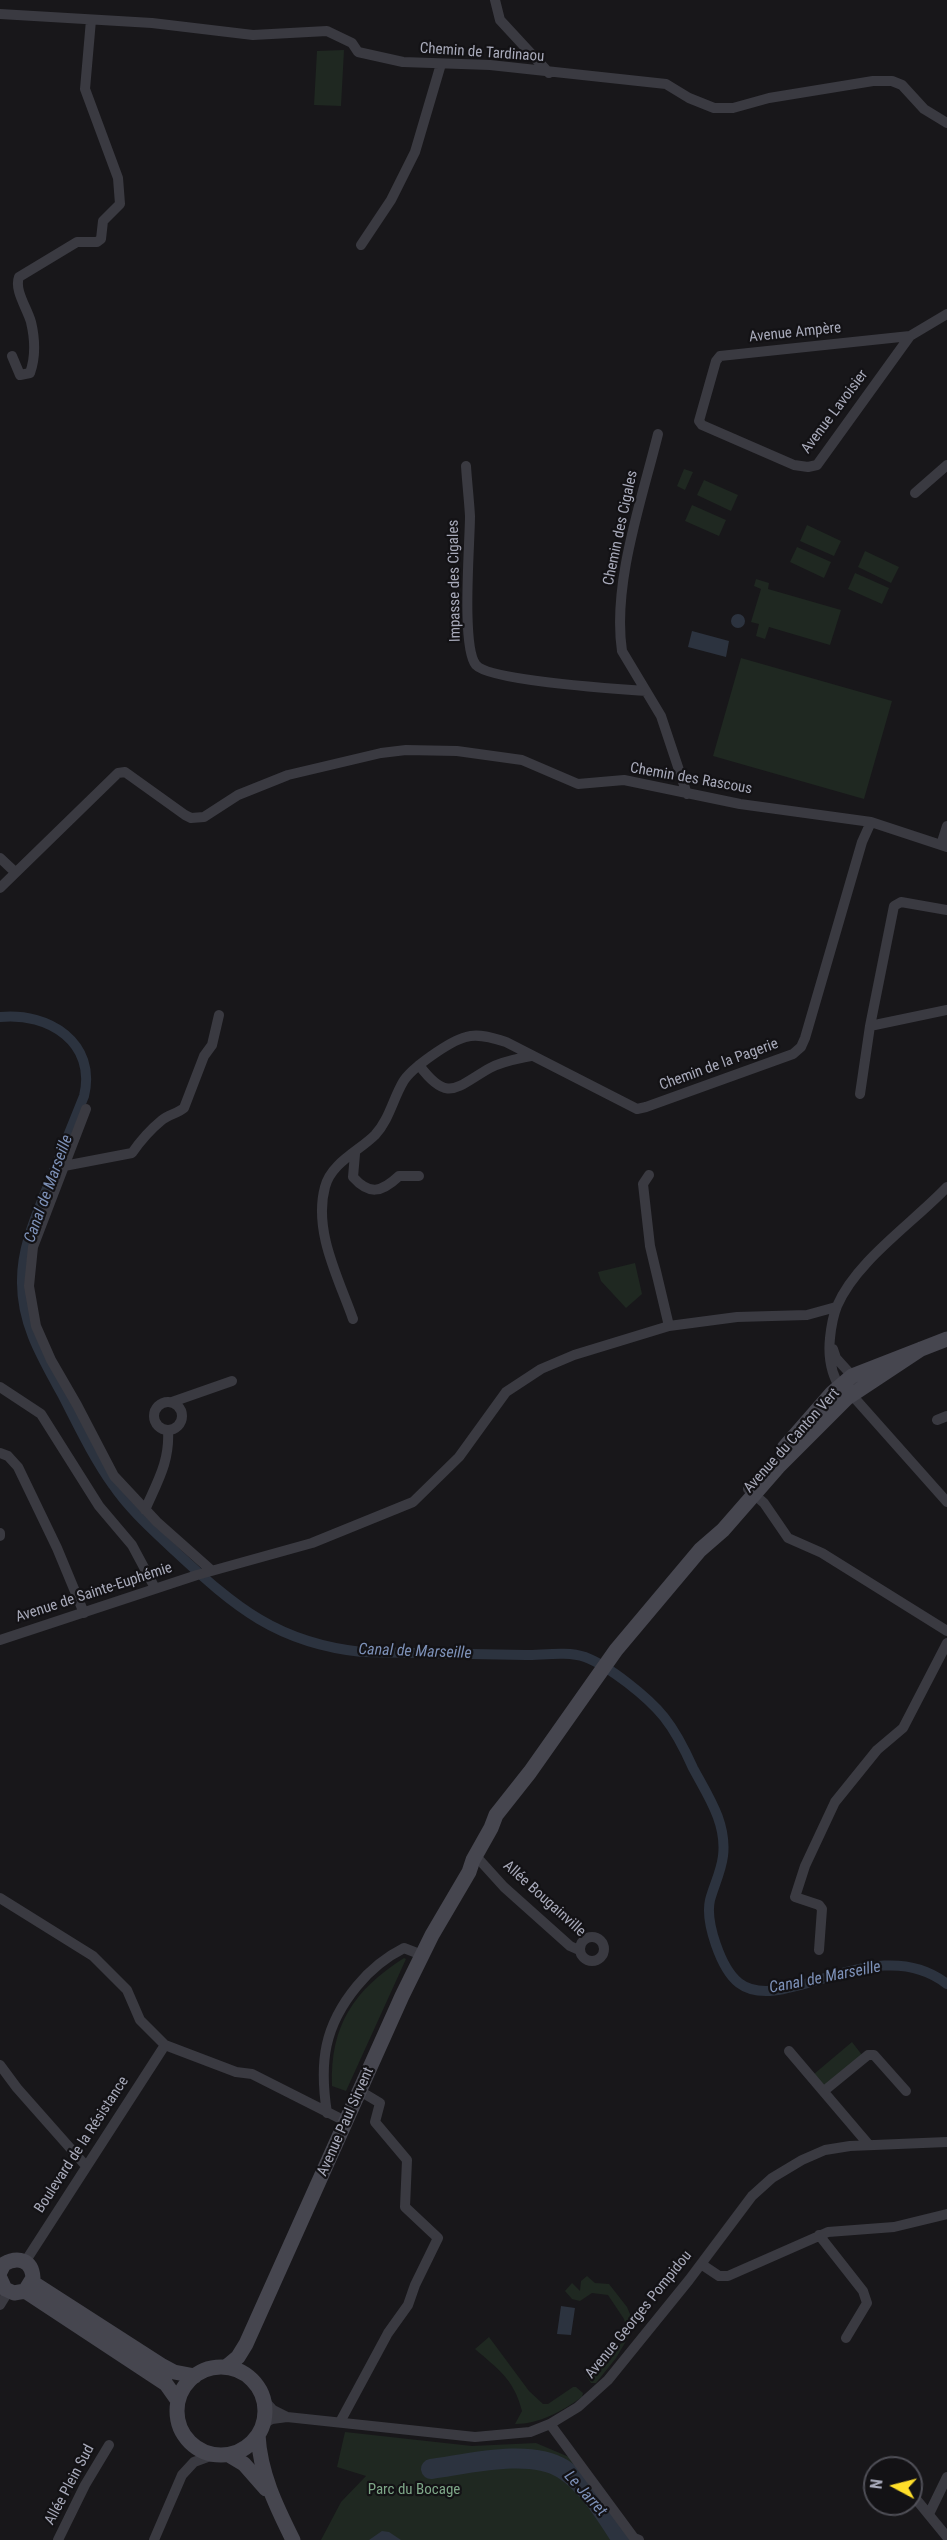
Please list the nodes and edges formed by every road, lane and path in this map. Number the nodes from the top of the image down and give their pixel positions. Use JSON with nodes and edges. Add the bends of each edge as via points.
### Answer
{"nodes":[{"id":1,"x":495,"y":0,"type":"edge"},
{"id":2,"x":0,"y":14,"type":"edge"},
{"id":3,"x":91,"y":20,"type":"junction"},
{"id":4,"x":441,"y":64,"type":"junction"},
{"id":5,"x":549,"y":73,"type":"junction"},
{"id":6,"x":947,"y":123,"type":"edge"},
{"id":7,"x":361,"y":245,"type":"dead end"},
{"id":8,"x":947,"y":314,"type":"edge"},
{"id":9,"x":910,"y":336,"type":"junction"},
{"id":10,"x":12,"y":356,"type":"dead end"},
{"id":11,"x":708,"y":391,"type":"joint"},
{"id":12,"x":658,"y":434,"type":"dead end"},
{"id":13,"x":947,"y":465,"type":"edge"},
{"id":14,"x":465,"y":466,"type":"dead end"},
{"id":15,"x":915,"y":494,"type":"dead end"},
{"id":16,"x":646,"y":691,"type":"junction"},
{"id":17,"x":687,"y":794,"type":"junction"},
{"id":18,"x":871,"y":822,"type":"junction"},
{"id":19,"x":947,"y":826,"type":"edge"},
{"id":20,"x":944,"y":846,"type":"edge"},
{"id":21,"x":0,"y":858,"type":"edge"},
{"id":22,"x":15,"y":872,"type":"junction"},
{"id":23,"x":0,"y":888,"type":"edge"},
{"id":24,"x":947,"y":910,"type":"edge"},
{"id":25,"x":947,"y":1010,"type":"edge"},
{"id":26,"x":219,"y":1015,"type":"dead end"},
{"id":27,"x":870,"y":1026,"type":"junction"},
{"id":28,"x":531,"y":1056,"type":"junction"},
{"id":29,"x":419,"y":1065,"type":"junction"},
{"id":30,"x":860,"y":1094,"type":"dead end"},
{"id":31,"x":86,"y":1109,"type":"dead end"},
{"id":32,"x":355,"y":1154,"type":"junction"},
{"id":33,"x":64,"y":1166,"type":"junction"},
{"id":34,"x":649,"y":1174,"type":"dead end"},
{"id":35,"x":418,"y":1176,"type":"dead end"},
{"id":36,"x":947,"y":1187,"type":"edge"},
{"id":37,"x":836,"y":1307,"type":"junction"},
{"id":38,"x":353,"y":1319,"type":"dead end"},
{"id":39,"x":669,"y":1326,"type":"junction"},
{"id":40,"x":831,"y":1328,"type":"junction"},
{"id":41,"x":947,"y":1339,"type":"edge"},
{"id":42,"x":232,"y":1381,"type":"dead end"},
{"id":43,"x":0,"y":1387,"type":"edge"},
{"id":44,"x":850,"y":1388,"type":"junction"},
{"id":45,"x":172,"y":1402,"type":"junction"},
{"id":46,"x":168,"y":1430,"type":"junction"},
{"id":47,"x":0,"y":1453,"type":"edge"},
{"id":48,"x":751,"y":1492,"type":"junction"},
{"id":49,"x":947,"y":1502,"type":"edge"},
{"id":50,"x":145,"y":1510,"type":"junction"},
{"id":51,"x":204,"y":1573,"type":"junction"},
{"id":52,"x":154,"y":1588,"type":"junction"},
{"id":53,"x":84,"y":1613,"type":"junction"},
{"id":54,"x":947,"y":1631,"type":"edge"},
{"id":55,"x":0,"y":1640,"type":"edge"},
{"id":56,"x":947,"y":1643,"type":"edge"},
{"id":57,"x":604,"y":1667,"type":"joint"},
{"id":58,"x":474,"y":1857,"type":"junction"},
{"id":59,"x":0,"y":1898,"type":"edge"},
{"id":60,"x":580,"y":1946,"type":"dead end"},
{"id":61,"x":819,"y":1950,"type":"dead end"},
{"id":62,"x":422,"y":1954,"type":"junction"},
{"id":63,"x":165,"y":2044,"type":"junction"},
{"id":64,"x":789,"y":2050,"type":"dead end"},
{"id":65,"x":0,"y":2065,"type":"edge"},
{"id":66,"x":360,"y":2091,"type":"junction"},
{"id":67,"x":824,"y":2091,"type":"junction"},
{"id":68,"x":906,"y":2091,"type":"dead end"},
{"id":69,"x":327,"y":2113,"type":"junction"},
{"id":70,"x":345,"y":2121,"type":"junction"},
{"id":71,"x":947,"y":2142,"type":"edge"},
{"id":72,"x":869,"y":2145,"type":"junction"},
{"id":73,"x":86,"y":2166,"type":"junction"},
{"id":74,"x":947,"y":2214,"type":"edge"},
{"id":75,"x":819,"y":2235,"type":"junction"},
{"id":76,"x":25,"y":2262,"type":"junction"},
{"id":77,"x":3,"y":2264,"type":"edge"},
{"id":78,"x":701,"y":2264,"type":"junction"},
{"id":79,"x":0,"y":2278,"type":"edge"},
{"id":80,"x":29,"y":2286,"type":"junction"},
{"id":81,"x":8,"y":2292,"type":"junction"},
{"id":82,"x":0,"y":2305,"type":"edge"},
{"id":83,"x":258,"y":2318,"type":"junction"},
{"id":84,"x":846,"y":2338,"type":"dead end"},
{"id":85,"x":226,"y":2367,"type":"junction"},
{"id":86,"x":195,"y":2376,"type":"junction"},
{"id":87,"x":248,"y":2377,"type":"junction"},
{"id":88,"x":264,"y":2400,"type":"junction"},
{"id":89,"x":178,"y":2401,"type":"junction"},
{"id":90,"x":287,"y":2417,"type":"junction"},
{"id":91,"x":340,"y":2422,"type":"junction"},
{"id":92,"x":550,"y":2424,"type":"junction"},
{"id":93,"x":261,"y":2430,"type":"junction"},
{"id":94,"x":109,"y":2445,"type":"dead end"},
{"id":95,"x":213,"y":2455,"type":"junction"},
{"id":96,"x":229,"y":2455,"type":"junction"},
{"id":97,"x":947,"y":2476,"type":"edge"},
{"id":98,"x":272,"y":2498,"type":"junction"},
{"id":99,"x":923,"y":2507,"type":"edge"},
{"id":100,"x":929,"y":2514,"type":"junction"},
{"id":101,"x":947,"y":2537,"type":"edge"},
{"id":102,"x":58,"y":2540,"type":"edge"},
{"id":103,"x":154,"y":2540,"type":"edge"},
{"id":104,"x":293,"y":2540,"type":"edge"},
{"id":105,"x":639,"y":2540,"type":"edge"}],
"edges":[{"from":1,"to":5,"type":"street","via":[[500,20]]},
{"from":2,"to":3,"type":"street","name":"Chemin de Tardinaou"},
{"from":3,"to":4,"type":"street","name":"Chemin de Tardinaou","via":[[253,35],[327,31],[352,43],[358,52],[403,62]]},
{"from":3,"to":10,"type":"street","via":[[85,89],[118,178],[120,204],[103,221],[101,239],[97,242],[77,242],[19,277],[18,287],[35,341],[30,373],[20,375]]},
{"from":4,"to":5,"type":"street","name":"Chemin de Tardinaou","via":[[490,65]]},
{"from":4,"to":7,"type":"street","via":[[415,152]]},
{"from":5,"to":6,"type":"street","name":"Chemin de Tardinaou","via":[[666,84],[714,108],[892,81]]},
{"from":8,"to":9,"type":"street"},
{"from":9,"to":11,"type":"street","name":"Avenue Ampère","via":[[720,356]]},
{"from":9,"to":11,"type":"street","name":"Avenue Lavoisier","via":[[817,465],[794,465],[702,425],[699,421]]},
{"from":12,"to":16,"type":"street","name":"Chemin des Cigales","via":[[622,580],[622,651]]},
{"from":13,"to":15,"type":"street"},
{"from":14,"to":16,"type":"street","name":"Impasse des Cigales","via":[[470,515],[468,631],[477,667],[534,680]]},
{"from":16,"to":17,"type":"street","name":"Chemin des Cigales","via":[[661,716]]},
{"from":17,"to":18,"type":"street","name":"Chemin des Rascous"},
{"from":17,"to":22,"type":"street","name":"Chemin des Rascous","via":[[624,780],[578,784],[522,760],[490,754],[406,750],[288,775],[237,795],[204,817],[191,818],[125,772],[118,773]]},
{"from":18,"to":20,"type":"street","name":"Chemin des Rascous"},
{"from":18,"to":28,"type":"street","name":"Chemin de la Pagerie","via":[[805,1038],[793,1054],[637,1109]]},
{"from":19,"to":20,"type":"street"},
{"from":21,"to":22,"type":"street"},
{"from":22,"to":23,"type":"street","name":"Chemin des Rascous"},
{"from":24,"to":27,"type":"street","via":[[901,902],[894,906]]},
{"from":25,"to":27,"type":"street"},
{"from":26,"to":33,"type":"street","via":[[212,1045],[184,1108],[163,1119],[132,1153]]},
{"from":27,"to":30,"type":"street"},
{"from":28,"to":29,"type":"street","name":"Chemin de la Pagerie","via":[[506,1042],[466,1036]]},
{"from":28,"to":29,"type":"street","via":[[506,1061],[458,1088],[449,1089],[431,1082]]},
{"from":29,"to":32,"type":"street","name":"Chemin de la Pagerie","via":[[404,1081],[377,1132]]},
{"from":31,"to":33,"type":"street"},
{"from":32,"to":35,"type":"street","via":[[353,1177],[363,1188],[375,1190],[399,1176]]},
{"from":32,"to":38,"type":"street","name":"Chemin de la Pagerie","via":[[342,1162],[325,1185],[322,1228]]},
{"from":33,"to":50,"type":"street","via":[[36,1233],[30,1260],[29,1286],[36,1326],[114,1476]]},
{"from":34,"to":39,"type":"street","via":[[643,1184],[650,1246]]},
{"from":36,"to":37,"type":"street","via":[[888,1242]]},
{"from":37,"to":39,"type":"street","name":"Avenue de Sainte-Euphémie","via":[[807,1315],[737,1317]]},
{"from":37,"to":40,"type":"street"},
{"from":39,"to":51,"type":"street","name":"Avenue de Sainte-Euphémie","via":[[574,1355],[522,1380],[506,1392],[459,1457],[413,1502],[312,1543]]},
{"from":40,"to":44,"type":"street","via":[[833,1354]]},
{"from":40,"to":44,"type":"street","via":[[829,1358]]},
{"from":41,"to":44,"type":"street","name":"Avenue du Canton Vert"},
{"from":42,"to":45,"type":"street"},
{"from":43,"to":52,"type":"street","via":[[41,1414],[99,1506],[132,1545]]},
{"from":44,"to":48,"type":"street","name":"Avenue du Canton Vert"},
{"from":44,"to":49,"type":"street"},
{"from":45,"to":46,"type":"street","via":[[180,1408],[182,1420],[176,1428]]},
{"from":45,"to":46,"type":"street","via":[[159,1405],[154,1414],[156,1423]]},
{"from":46,"to":50,"type":"street","via":[[167,1460]]},
{"from":47,"to":53,"type":"street","via":[[18,1467]]},
{"from":48,"to":54,"type":"street","via":[[764,1503],[788,1538],[822,1553]]},
{"from":48,"to":57,"type":"street","name":"Avenue du Canton Vert","via":[[723,1530],[711,1538],[653,1603]]},
{"from":50,"to":51,"type":"street"},
{"from":51,"to":52,"type":"street","name":"Avenue de Sainte-Euphémie"},
{"from":52,"to":53,"type":"street","name":"Avenue de Sainte-Euphémie"},
{"from":53,"to":55,"type":"street","name":"Avenue de Sainte-Euphémie"},
{"from":56,"to":61,"type":"street","via":[[903,1728],[877,1750],[835,1802],[805,1866],[795,1897],[822,1909]]},
{"from":57,"to":58,"type":"street","name":"Avenue Paul Sirvent","via":[[496,1815]]},
{"from":58,"to":60,"type":"street","name":"Allée Bougainville","via":[[561,1939],[570,1946]]},
{"from":58,"to":62,"type":"street","name":"Avenue Paul Sirvent","via":[[459,1875]]},
{"from":59,"to":63,"type":"street","via":[[93,1956],[128,1990],[140,2020]]},
{"from":62,"to":66,"type":"street","name":"Avenue Paul Sirvent"},
{"from":62,"to":69,"type":"street","via":[[405,1948],[393,1953],[362,1980],[339,2010],[327,2035],[324,2057]]},
{"from":63,"to":69,"type":"street","via":[[236,2072],[252,2074]]},
{"from":63,"to":73,"type":"street","name":"Boulevard de la Résistance"},
{"from":64,"to":67,"type":"street"},
{"from":65,"to":73,"type":"street"},
{"from":66,"to":70,"type":"street","name":"Avenue Paul Sirvent"},
{"from":66,"to":91,"type":"street","via":[[381,2103],[375,2122],[407,2160],[405,2207],[438,2238],[408,2305],[388,2333]]},
{"from":67,"to":68,"type":"street","via":[[868,2055],[874,2055]]},
{"from":67,"to":72,"type":"street"},
{"from":69,"to":70,"type":"street"},
{"from":70,"to":83,"type":"street","name":"Avenue Paul Sirvent"},
{"from":71,"to":72,"type":"street","name":"Avenue Georges Pompidou"},
{"from":72,"to":78,"type":"street","name":"Avenue Georges Pompidou","via":[[825,2150],[772,2178],[752,2196]]},
{"from":73,"to":76,"type":"street","name":"Boulevard de la Résistance"},
{"from":74,"to":75,"type":"street","via":[[894,2228]]},
{"from":75,"to":78,"type":"street","via":[[728,2276],[718,2276]]},
{"from":75,"to":84,"type":"street","via":[[863,2291],[867,2303]]},
{"from":76,"to":77,"type":"street","via":[[18,2259]]},
{"from":76,"to":80,"type":"street","via":[[33,2272]]},
{"from":78,"to":92,"type":"street","name":"Avenue Georges Pompidou","via":[[601,2387]]},
{"from":79,"to":81,"type":"street"},
{"from":80,"to":81,"type":"street"},
{"from":80,"to":86,"type":"street","via":[[161,2365]]},
{"from":80,"to":89,"type":"street","via":[[161,2380]]},
{"from":81,"to":82,"type":"street"},
{"from":83,"to":85,"type":"street","via":[[238,2357]]},
{"from":83,"to":87,"type":"street","via":[[246,2360]]},
{"from":85,"to":86,"type":"street"},
{"from":85,"to":87,"type":"street"},
{"from":86,"to":89,"type":"street"},
{"from":87,"to":88,"type":"street"},
{"from":88,"to":90,"type":"street"},
{"from":88,"to":93,"type":"street"},
{"from":89,"to":95,"type":"street","via":[[182,2432],[199,2450]]},
{"from":90,"to":91,"type":"street","name":"Avenue Georges Pompidou"},
{"from":90,"to":93,"type":"street","name":"Avenue Georges Pompidou","via":[[272,2419]]},
{"from":91,"to":92,"type":"street","name":"Avenue Georges Pompidou","via":[[475,2437],[530,2432]]},
{"from":92,"to":105,"type":"street"},
{"from":93,"to":96,"type":"street","via":[[246,2448]]},
{"from":93,"to":98,"type":"street","via":[[259,2455]]},
{"from":94,"to":102,"type":"street","name":"Allée Plein Sud"},
{"from":95,"to":96,"type":"street"},
{"from":95,"to":103,"type":"street","via":[[194,2462],[182,2475]]},
{"from":96,"to":98,"type":"street","via":[[244,2463]]},
{"from":97,"to":100,"type":"street"},
{"from":98,"to":104,"type":"street"},
{"from":99,"to":100,"type":"street"},
{"from":100,"to":101,"type":"street"}]}
